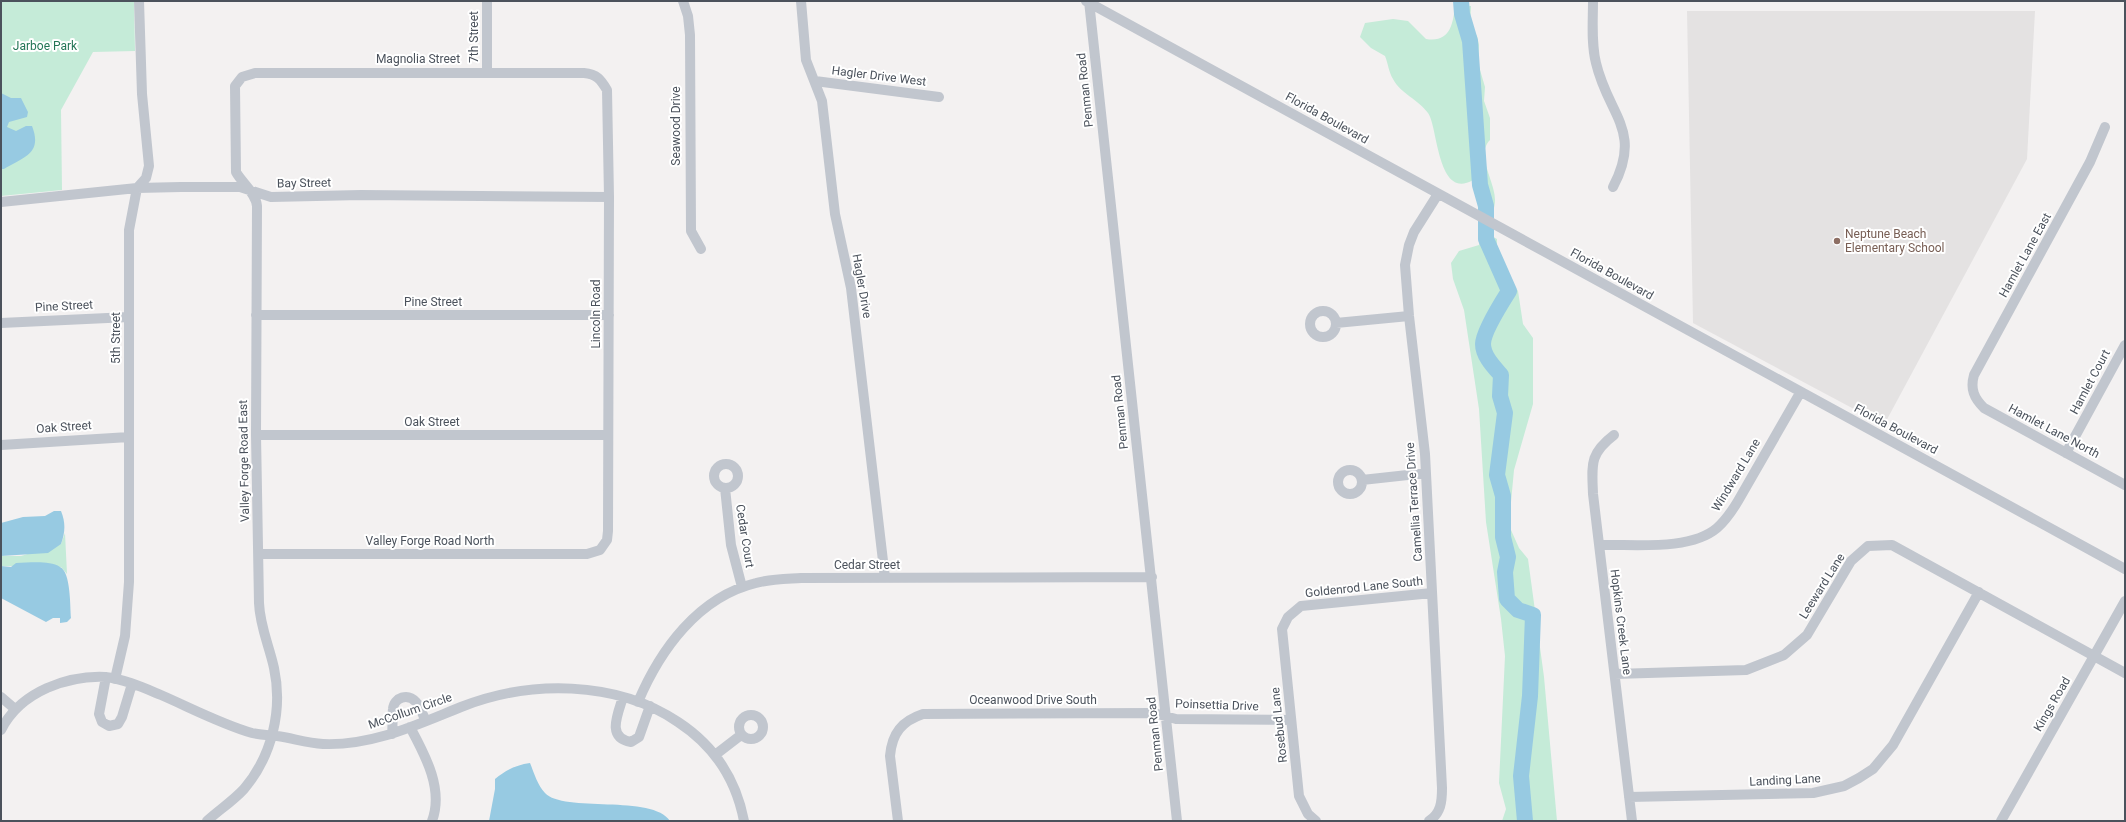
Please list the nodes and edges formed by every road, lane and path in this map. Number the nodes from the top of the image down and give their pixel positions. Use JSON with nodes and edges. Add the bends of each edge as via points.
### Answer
{"nodes":[{"id":1,"x":139,"y":1,"type":"edge"},
{"id":2,"x":487,"y":1,"type":"edge"},
{"id":3,"x":683,"y":1,"type":"edge"},
{"id":4,"x":801,"y":1,"type":"edge"},
{"id":5,"x":1090,"y":1,"type":"edge"},
{"id":6,"x":1593,"y":1,"type":"edge"},
{"id":7,"x":487,"y":73,"type":"junction"},
{"id":8,"x":599,"y":78,"type":"joint"},
{"id":9,"x":238,"y":81,"type":"joint"},
{"id":10,"x":815,"y":81,"type":"junction"},
{"id":11,"x":939,"y":96,"type":"dead end"},
{"id":12,"x":2105,"y":127,"type":"dead end"},
{"id":13,"x":1613,"y":187,"type":"dead end"},
{"id":14,"x":137,"y":188,"type":"junction"},
{"id":15,"x":250,"y":191,"type":"junction"},
{"id":16,"x":1438,"y":194,"type":"junction"},
{"id":17,"x":609,"y":197,"type":"junction"},
{"id":18,"x":1,"y":202,"type":"edge"},
{"id":19,"x":701,"y":248,"type":"dead end"},
{"id":20,"x":256,"y":315,"type":"junction"},
{"id":21,"x":609,"y":315,"type":"junction"},
{"id":22,"x":1409,"y":316,"type":"junction"},
{"id":23,"x":128,"y":317,"type":"junction"},
{"id":24,"x":1,"y":323,"type":"edge"},
{"id":25,"x":1336,"y":323,"type":"dead end"},
{"id":26,"x":2125,"y":345,"type":"edge"},
{"id":27,"x":1800,"y":393,"type":"junction"},
{"id":28,"x":1974,"y":396,"type":"joint"},
{"id":29,"x":256,"y":435,"type":"junction"},
{"id":30,"x":608,"y":435,"type":"junction"},
{"id":31,"x":1614,"y":435,"type":"dead end"},
{"id":32,"x":129,"y":437,"type":"junction"},
{"id":33,"x":1,"y":445,"type":"edge"},
{"id":34,"x":2066,"y":453,"type":"junction"},
{"id":35,"x":1426,"y":473,"type":"junction"},
{"id":36,"x":1362,"y":480,"type":"dead end"},
{"id":37,"x":2125,"y":485,"type":"edge"},
{"id":38,"x":725,"y":488,"type":"dead end"},
{"id":39,"x":1600,"y":545,"type":"junction"},
{"id":40,"x":600,"y":550,"type":"joint"},
{"id":41,"x":259,"y":554,"type":"junction"},
{"id":42,"x":2125,"y":569,"type":"edge"},
{"id":43,"x":1152,"y":577,"type":"junction"},
{"id":44,"x":885,"y":578,"type":"junction"},
{"id":45,"x":742,"y":587,"type":"junction"},
{"id":46,"x":1979,"y":592,"type":"junction"},
{"id":47,"x":1432,"y":593,"type":"junction"},
{"id":48,"x":2125,"y":601,"type":"edge"},
{"id":49,"x":1283,"y":624,"type":"joint"},
{"id":50,"x":2094,"y":655,"type":"junction"},
{"id":51,"x":2125,"y":673,"type":"edge"},
{"id":52,"x":1615,"y":674,"type":"junction"},
{"id":53,"x":111,"y":678,"type":"junction"},
{"id":54,"x":132,"y":684,"type":"junction"},
{"id":55,"x":1,"y":697,"type":"edge"},
{"id":56,"x":623,"y":697,"type":"junction"},
{"id":57,"x":638,"y":702,"type":"junction"},
{"id":58,"x":650,"y":706,"type":"junction"},
{"id":59,"x":15,"y":709,"type":"junction"},
{"id":60,"x":1166,"y":715,"type":"junction"},
{"id":61,"x":1291,"y":720,"type":"junction"},
{"id":62,"x":426,"y":721,"type":"junction"},
{"id":63,"x":410,"y":727,"type":"junction"},
{"id":64,"x":1,"y":730,"type":"edge"},
{"id":65,"x":392,"y":734,"type":"junction"},
{"id":66,"x":741,"y":735,"type":"dead end"},
{"id":67,"x":272,"y":736,"type":"junction"},
{"id":68,"x":715,"y":755,"type":"junction"},
{"id":69,"x":1629,"y":797,"type":"junction"},
{"id":70,"x":1432,"y":819,"type":"edge"},
{"id":71,"x":1314,"y":820,"type":"edge"},
{"id":72,"x":207,"y":821,"type":"edge"},
{"id":73,"x":432,"y":821,"type":"edge"},
{"id":74,"x":744,"y":821,"type":"edge"},
{"id":75,"x":898,"y":821,"type":"edge"},
{"id":76,"x":1177,"y":821,"type":"edge"},
{"id":77,"x":1632,"y":821,"type":"edge"},
{"id":78,"x":2001,"y":821,"type":"edge"}],
"edges":[{"from":1,"to":14,"type":"street","name":"5th Street","via":[[142,94],[149,166],[146,178]]},
{"from":2,"to":7,"type":"street","name":"7th Street"},
{"from":3,"to":19,"type":"street","name":"Seawood Drive","via":[[690,35],[691,231]]},
{"from":4,"to":10,"type":"street","name":"Hagler Drive","via":[[806,60]]},
{"from":5,"to":16,"type":"street","name":"Florida Boulevard"},
{"from":5,"to":43,"type":"street","name":"Penman Road","via":[[1113,239]]},
{"from":6,"to":13,"type":"street","via":[[1596,61],[1625,138],[1626,154],[1622,170]]},
{"from":7,"to":8,"type":"street","name":"Magnolia Street","via":[[584,73]]},
{"from":7,"to":9,"type":"street","name":"Magnolia Street","via":[[255,72]]},
{"from":8,"to":17,"type":"street","name":"Lincoln Road","via":[[607,90]]},
{"from":9,"to":15,"type":"street","name":"Valley Forge Road East","via":[[234,92],[236,172]]},
{"from":10,"to":11,"type":"street","name":"Hagler Drive West"},
{"from":10,"to":44,"type":"street","name":"Hagler Drive","via":[[822,101],[837,229],[852,288]]},
{"from":12,"to":28,"type":"street","name":"Hamlet Lane East","via":[[2090,162],[1974,375]]},
{"from":14,"to":15,"type":"street","name":"Bay Street","via":[[240,187]]},
{"from":14,"to":18,"type":"street","name":"Bay Street"},
{"from":14,"to":23,"type":"street","name":"5th Street","via":[[129,230]]},
{"from":15,"to":17,"type":"street","name":"Bay Street","via":[[271,197]]},
{"from":15,"to":20,"type":"street","name":"Valley Forge Road East","via":[[257,198]]},
{"from":16,"to":22,"type":"street","name":"Camellia Terrace Drive","via":[[1414,232],[1407,250],[1405,265]]},
{"from":16,"to":27,"type":"street","name":"Florida Boulevard"},
{"from":17,"to":21,"type":"street","name":"Lincoln Road"},
{"from":20,"to":21,"type":"street","name":"Pine Street"},
{"from":20,"to":29,"type":"street","name":"Valley Forge Road East"},
{"from":21,"to":30,"type":"street","name":"Lincoln Road"},
{"from":22,"to":25,"type":"street"},
{"from":22,"to":35,"type":"street","name":"Camellia Terrace Drive"},
{"from":23,"to":24,"type":"street","name":"Pine Street"},
{"from":23,"to":32,"type":"street","name":"5th Street"},
{"from":26,"to":34,"type":"street","name":"Hamlet Court"},
{"from":27,"to":39,"type":"street","name":"Windward Lane","via":[[1738,501],[1728,517],[1716,529],[1685,542]]},
{"from":27,"to":42,"type":"street","name":"Florida Boulevard","via":[[1991,494]]},
{"from":28,"to":34,"type":"street","name":"Hamlet Lane North","via":[[1984,408]]},
{"from":29,"to":30,"type":"street","name":"Oak Street"},
{"from":29,"to":41,"type":"street","name":"Valley Forge Road East"},
{"from":30,"to":40,"type":"street","name":"Lincoln Road","via":[[608,531],[607,540]]},
{"from":31,"to":39,"type":"street","name":"Hopkins Creek Lane","via":[[1602,444],[1593,459],[1593,494]]},
{"from":32,"to":33,"type":"street","name":"Oak Street"},
{"from":32,"to":53,"type":"street","name":"5th Street","via":[[128,595],[125,636]]},
{"from":34,"to":37,"type":"street","name":"Hamlet Lane North"},
{"from":35,"to":36,"type":"street"},
{"from":35,"to":47,"type":"street","name":"Camellia Terrace Drive"},
{"from":38,"to":45,"type":"street","name":"Cedar Court","via":[[731,545]]},
{"from":39,"to":52,"type":"street","name":"Hopkins Creek Lane"},
{"from":40,"to":41,"type":"street","name":"Valley Forge Road North","via":[[587,554]]},
{"from":41,"to":67,"type":"street","name":"Valley Forge Road East","via":[[260,619],[274,667],[278,695],[278,711]]},
{"from":43,"to":44,"type":"street","name":"Cedar Street"},
{"from":43,"to":60,"type":"street","name":"Penman Road"},
{"from":44,"to":45,"type":"street","name":"Cedar Street","via":[[779,579]]},
{"from":45,"to":57,"type":"street","name":"Cedar Street","via":[[706,608],[679,632],[654,667]]},
{"from":46,"to":50,"type":"street","name":"Leeward Lane"},
{"from":46,"to":52,"type":"street","name":"Leeward Lane","via":[[1892,545],[1868,546],[1851,561],[1807,635],[1784,655],[1746,670]]},
{"from":46,"to":69,"type":"street","name":"Landing Lane","via":[[1893,745],[1873,769],[1859,778],[1844,786],[1813,793]]},
{"from":47,"to":49,"type":"street","name":"Goldenrod Lane South","via":[[1302,606]]},
{"from":47,"to":70,"type":"street","name":"Camellia Terrace Drive","via":[[1442,788],[1440,808]]},
{"from":48,"to":50,"type":"street","name":"Kings Road"},
{"from":49,"to":61,"type":"street","name":"Rosebud Lane"},
{"from":50,"to":51,"type":"street","name":"Leeward Lane"},
{"from":50,"to":78,"type":"street","name":"Kings Road"},
{"from":52,"to":69,"type":"street","name":"Hopkins Creek Lane"},
{"from":53,"to":54,"type":"street","name":"McCollum Circle"},
{"from":53,"to":54,"type":"street","name":"5th Street","via":[[99,714],[102,722],[109,726],[118,724],[122,717]]},
{"from":53,"to":59,"type":"street","name":"McCollum Circle","via":[[80,678],[63,682],[40,692]]},
{"from":54,"to":67,"type":"street","name":"McCollum Circle","via":[[251,733]]},
{"from":55,"to":59,"type":"street"},
{"from":56,"to":57,"type":"street","name":"McCollum Circle"},
{"from":56,"to":58,"type":"street","via":[[616,732],[618,738],[625,741],[631,742],[639,737]]},
{"from":56,"to":62,"type":"street","name":"McCollum Circle","via":[[594,690],[574,689],[513,692],[462,706]]},
{"from":57,"to":58,"type":"street","name":"McCollum Circle"},
{"from":58,"to":68,"type":"street","name":"McCollum Circle","via":[[690,730]]},
{"from":59,"to":64,"type":"street","name":"McCollum Circle"},
{"from":60,"to":61,"type":"street","name":"Poinsettia Drive","via":[[1176,719]]},
{"from":60,"to":75,"type":"street","name":"Oceanwood Drive South","via":[[939,713],[914,717],[902,725],[894,735],[890,756]]},
{"from":60,"to":76,"type":"street","name":"Penman Road"},
{"from":61,"to":71,"type":"street","name":"Rosebud Lane","via":[[1299,796],[1301,803]]},
{"from":62,"to":63,"type":"street","name":"McCollum Circle"},
{"from":62,"to":65,"type":"street","via":[[416,702],[401,697],[395,701],[392,709]]},
{"from":63,"to":65,"type":"street","name":"McCollum Circle"},
{"from":63,"to":73,"type":"street","via":[[424,753],[436,787],[436,811]]},
{"from":65,"to":67,"type":"street","name":"McCollum Circle","via":[[343,744]]},
{"from":66,"to":68,"type":"street"},
{"from":67,"to":72,"type":"street","name":"Valley Forge Road East","via":[[258,770],[237,796]]},
{"from":68,"to":74,"type":"street","name":"McCollum Circle","via":[[735,790]]},
{"from":69,"to":77,"type":"street","name":"Hopkins Creek Lane"}]}
